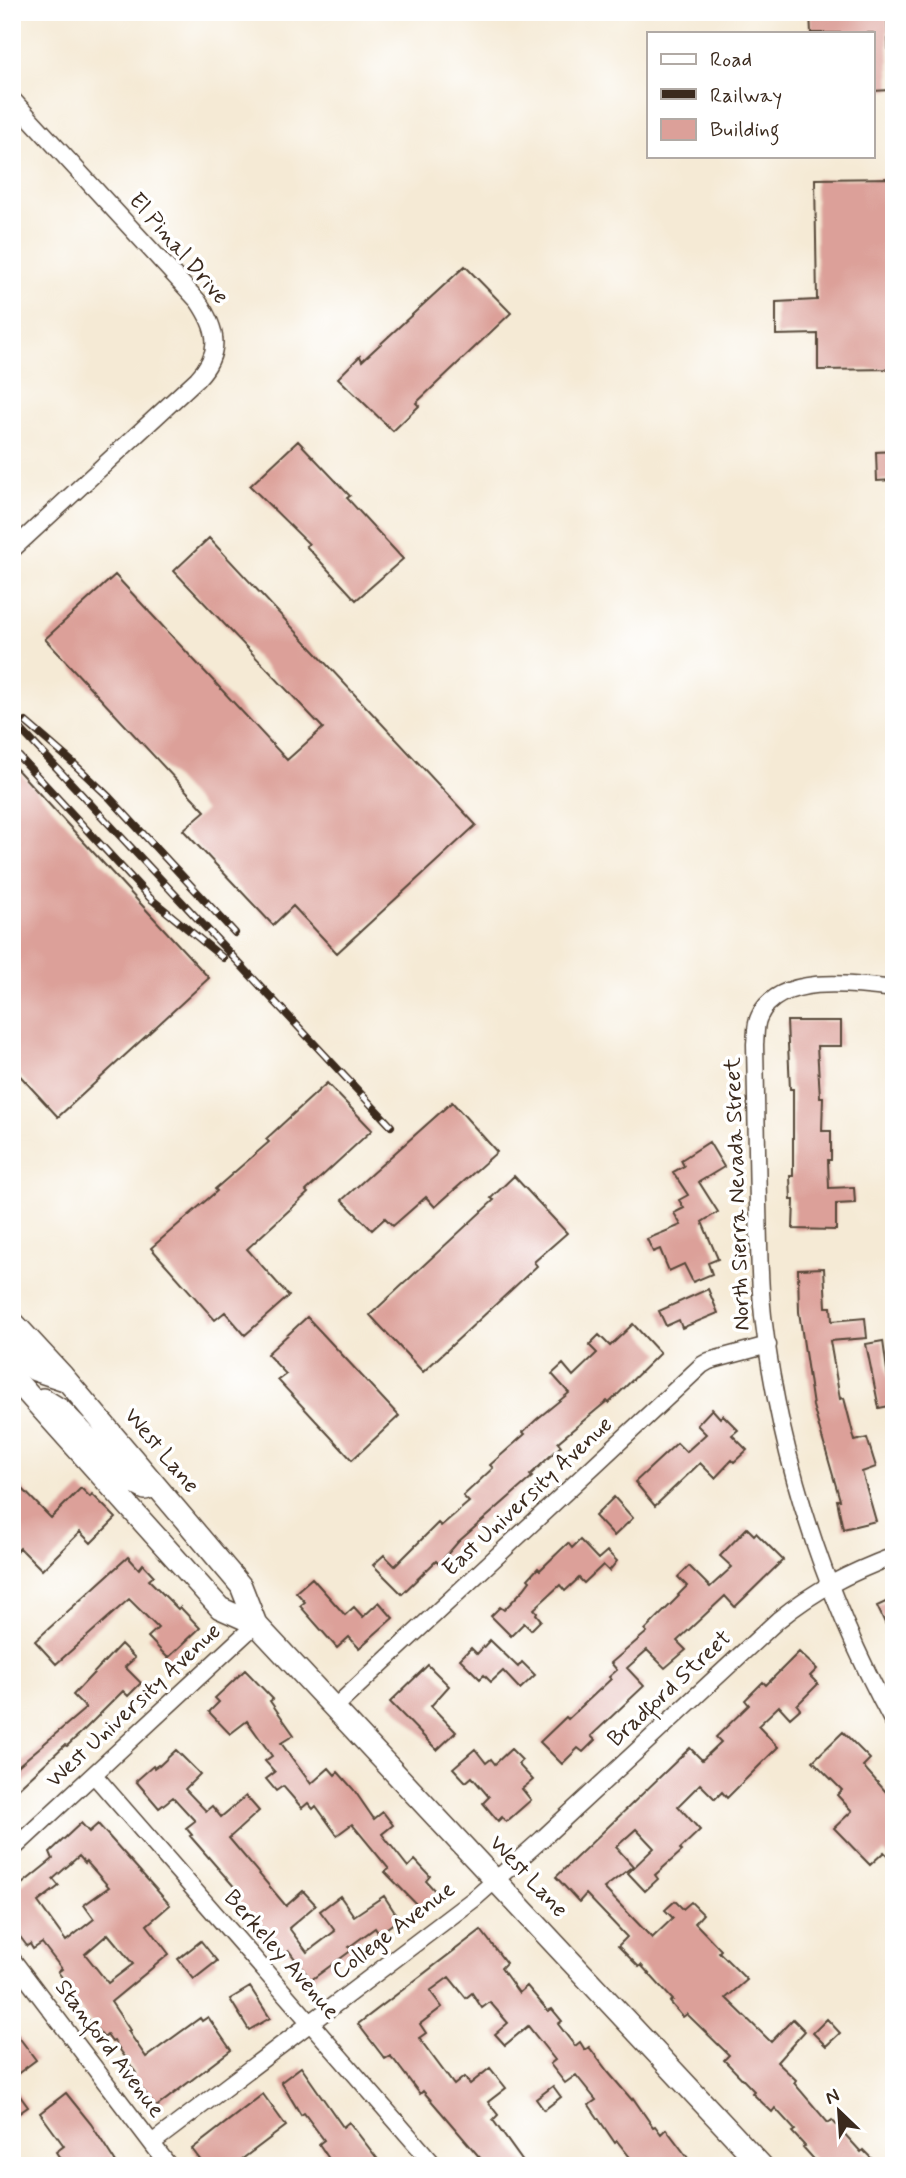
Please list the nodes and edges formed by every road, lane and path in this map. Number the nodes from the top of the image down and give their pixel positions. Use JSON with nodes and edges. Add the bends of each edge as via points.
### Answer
{"nodes":[{"id":1,"x":12,"y":99,"type":"edge"},
{"id":2,"x":12,"y":550,"type":"edge"},
{"id":3,"x":894,"y":989,"type":"edge"},
{"id":4,"x":12,"y":1321,"type":"edge"},
{"id":5,"x":768,"y":1345,"type":"junction"},
{"id":6,"x":12,"y":1347,"type":"edge"},
{"id":7,"x":67,"y":1381,"type":"junction"},
{"id":8,"x":17,"y":1382,"type":"edge"},
{"id":9,"x":156,"y":1486,"type":"junction"},
{"id":10,"x":894,"y":1556,"type":"edge"},
{"id":11,"x":829,"y":1585,"type":"junction"},
{"id":12,"x":256,"y":1624,"type":"junction"},
{"id":13,"x":333,"y":1709,"type":"junction"},
{"id":14,"x":894,"y":1724,"type":"edge"},
{"id":15,"x":94,"y":1775,"type":"junction"},
{"id":16,"x":12,"y":1850,"type":"edge"},
{"id":17,"x":495,"y":1880,"type":"junction"},
{"id":18,"x":12,"y":1959,"type":"edge"},
{"id":19,"x":310,"y":2023,"type":"junction"},
{"id":20,"x":152,"y":2143,"type":"junction"},
{"id":21,"x":169,"y":2166,"type":"edge"},
{"id":22,"x":435,"y":2166,"type":"edge"},
{"id":23,"x":762,"y":2166,"type":"edge"}],
"edges":[{"from":1,"to":2,"type":"street","name":"El Pinal Drive","via":[[198,301],[215,337],[205,371]]},
{"from":3,"to":5,"type":"street","name":"North Sierra Nevada Street","via":[[848,985],[787,989],[758,1018],[759,1242]]},
{"from":4,"to":7,"type":"main road","name":"West Lane"},
{"from":5,"to":11,"type":"street","name":"North Sierra Nevada Street","via":[[799,1497]]},
{"from":5,"to":13,"type":"street","name":"East University Avenue","via":[[702,1366]]},
{"from":6,"to":7,"type":"main road","via":[[34,1370]]},
{"from":7,"to":9,"type":"main road","name":"West Lane"},
{"from":8,"to":9,"type":"main road","via":[[61,1410],[130,1481],[145,1489]]},
{"from":8,"to":12,"type":"main road","name":"West Lane","via":[[220,1608]]},
{"from":9,"to":12,"type":"main road","name":"West Lane","via":[[241,1586]]},
{"from":10,"to":11,"type":"street","name":"Bradford Street"},
{"from":11,"to":14,"type":"street","name":"North Sierra Nevada Street"},
{"from":11,"to":17,"type":"street","name":"Bradford Street","via":[[778,1620]]},
{"from":12,"to":13,"type":"main road","name":"West Lane"},
{"from":12,"to":15,"type":"street","name":"West University Avenue"},
{"from":13,"to":17,"type":"main road","name":"West Lane"},
{"from":15,"to":16,"type":"street","name":"West University Avenue"},
{"from":15,"to":19,"type":"street","name":"Berkeley Avenue"},
{"from":17,"to":19,"type":"street","name":"College Avenue"},
{"from":17,"to":23,"type":"main road","name":"West Lane"},
{"from":18,"to":20,"type":"street","name":"Stanford Avenue"},
{"from":19,"to":20,"type":"street","name":"College Avenue"},
{"from":19,"to":22,"type":"street","name":"Berkeley Avenue"},
{"from":20,"to":21,"type":"street","name":"Stanford Avenue"}]}
